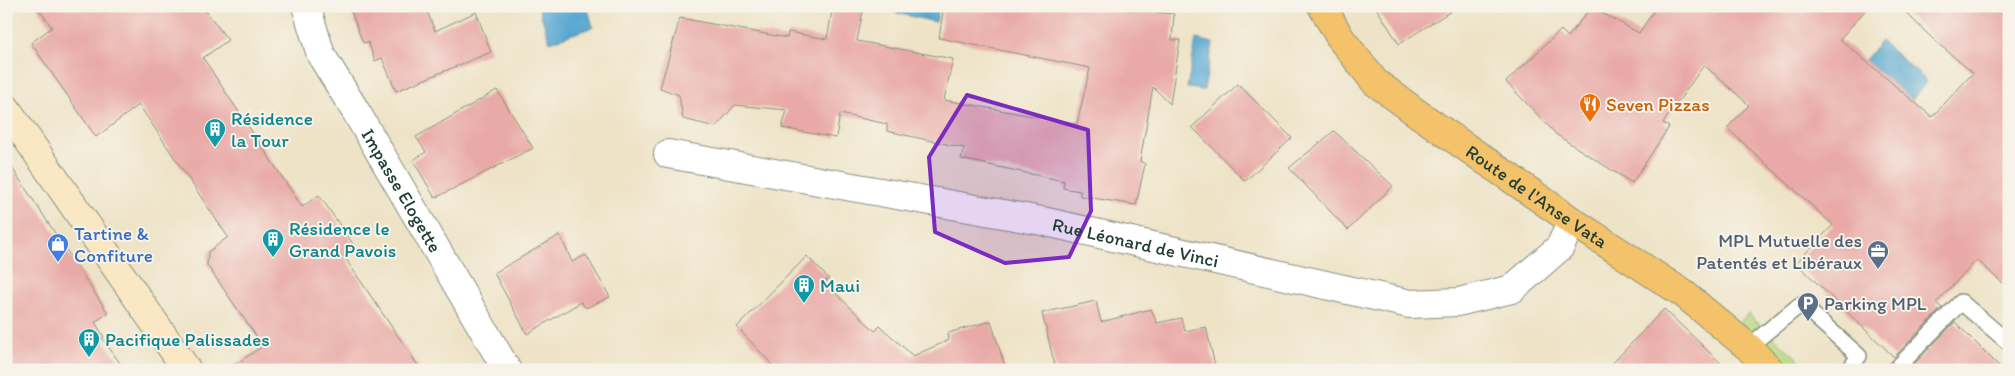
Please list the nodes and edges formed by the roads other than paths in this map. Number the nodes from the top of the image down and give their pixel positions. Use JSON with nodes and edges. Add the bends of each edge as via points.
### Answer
{"nodes":[{"id":1,"x":306,"y":6,"type":"edge"},
{"id":2,"x":1322,"y":6,"type":"edge"},
{"id":3,"x":6,"y":108,"type":"edge"},
{"id":4,"x":668,"y":154,"type":"dead end"},
{"id":5,"x":1572,"y":222,"type":"junction"},
{"id":6,"x":2009,"y":343,"type":"edge"},
{"id":7,"x":1748,"y":347,"type":"junction"},
{"id":8,"x":187,"y":370,"type":"edge"},
{"id":9,"x":507,"y":370,"type":"edge"},
{"id":10,"x":1770,"y":370,"type":"edge"},
{"id":11,"x":1849,"y":370,"type":"edge"},
{"id":12,"x":1894,"y":370,"type":"edge"}],
"edges":[{"from":1,"to":9,"type":"street","name":"Impasse Elogette","via":[[321,55]]},
{"from":2,"to":5,"type":"main road","name":"Route de l'Anse Vata","via":[[1341,39],[1375,82]]},
{"from":3,"to":8,"type":"street"},
{"from":4,"to":5,"type":"street","name":"Rue Léonard de Vinci","via":[[1042,221],[1410,304],[1458,302],[1512,289],[1560,248]]},
{"from":5,"to":7,"type":"main road","name":"Route de l'Anse Vata","via":[[1684,294]]},
{"from":6,"to":12,"type":"lane","via":[[1961,302]]},
{"from":7,"to":10,"type":"main road","name":"Route de l'Anse Vata"},
{"from":7,"to":11,"type":"lane","via":[[1801,304],[1859,356]]}]}
